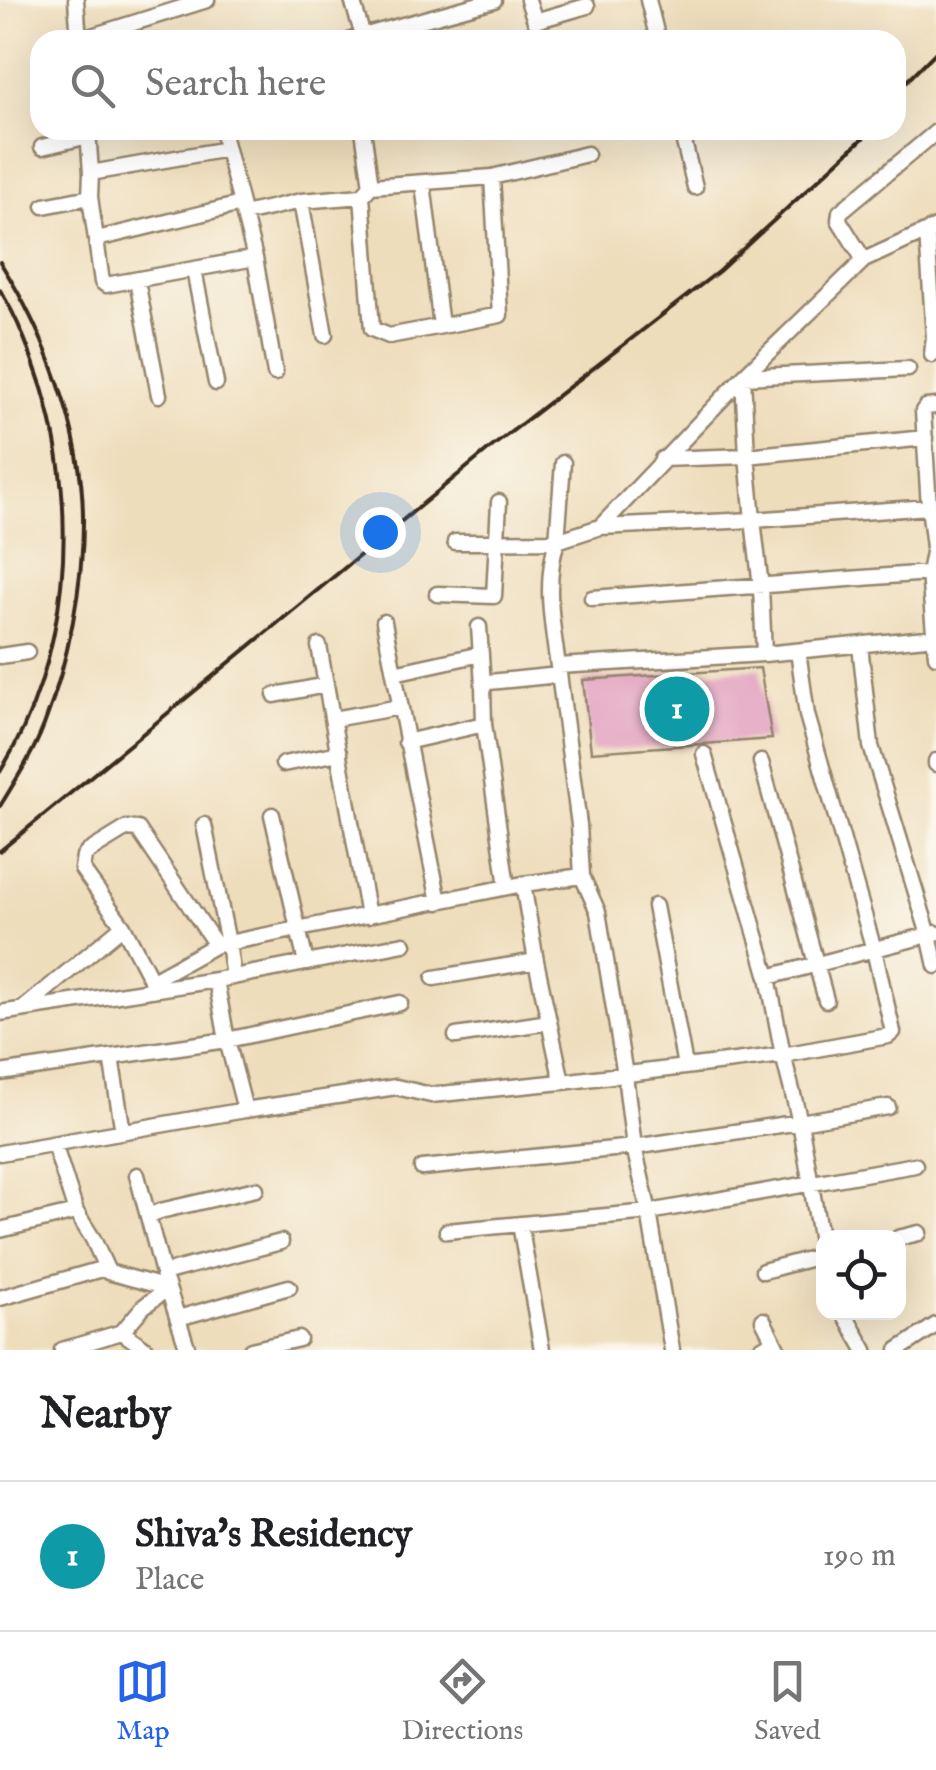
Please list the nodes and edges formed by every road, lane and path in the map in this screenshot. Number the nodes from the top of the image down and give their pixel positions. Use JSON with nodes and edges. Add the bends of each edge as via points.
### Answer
{"nodes":[{"id":1,"x":76,"y":0,"type":"edge"},
{"id":2,"x":207,"y":0,"type":"edge"},
{"id":3,"x":352,"y":0,"type":"edge"},
{"id":4,"x":494,"y":0,"type":"edge"},
{"id":5,"x":528,"y":0,"type":"edge"},
{"id":6,"x":648,"y":0,"type":"edge"},
{"id":7,"x":587,"y":6,"type":"dead end"},
{"id":8,"x":78,"y":30,"type":"edge"},
{"id":9,"x":111,"y":30,"type":"edge"},
{"id":10,"x":356,"y":30,"type":"edge"},
{"id":11,"x":386,"y":30,"type":"edge"},
{"id":12,"x":656,"y":30,"type":"edge"},
{"id":13,"x":936,"y":132,"type":"edge"},
{"id":14,"x":65,"y":140,"type":"edge"},
{"id":15,"x":89,"y":140,"type":"edge"},
{"id":16,"x":224,"y":140,"type":"edge"},
{"id":17,"x":364,"y":140,"type":"edge"},
{"id":18,"x":683,"y":140,"type":"edge"},
{"id":19,"x":42,"y":147,"type":"dead end"},
{"id":20,"x":226,"y":149,"type":"junction"},
{"id":21,"x":588,"y":154,"type":"dead end"},
{"id":22,"x":92,"y":173,"type":"junction"},
{"id":23,"x":492,"y":177,"type":"junction"},
{"id":24,"x":424,"y":184,"type":"junction"},
{"id":25,"x":695,"y":187,"type":"dead end"},
{"id":26,"x":367,"y":191,"type":"junction"},
{"id":27,"x":90,"y":197,"type":"junction"},
{"id":28,"x":302,"y":202,"type":"junction"},
{"id":29,"x":44,"y":206,"type":"dead end"},
{"id":30,"x":242,"y":209,"type":"junction"},
{"id":31,"x":932,"y":230,"type":"edge"},
{"id":32,"x":97,"y":239,"type":"junction"},
{"id":33,"x":255,"y":258,"type":"junction"},
{"id":34,"x":864,"y":260,"type":"junction"},
{"id":35,"x":194,"y":270,"type":"junction"},
{"id":36,"x":137,"y":281,"type":"junction"},
{"id":37,"x":933,"y":282,"type":"edge"},
{"id":38,"x":441,"y":326,"type":"junction"},
{"id":39,"x":325,"y":335,"type":"dead end"},
{"id":40,"x":935,"y":337,"type":"edge"},
{"id":41,"x":932,"y":355,"type":"dead end"},
{"id":42,"x":908,"y":369,"type":"dead end"},
{"id":43,"x":275,"y":374,"type":"dead end"},
{"id":44,"x":744,"y":377,"type":"junction"},
{"id":45,"x":216,"y":383,"type":"dead end"},
{"id":46,"x":159,"y":395,"type":"dead end"},
{"id":47,"x":936,"y":406,"type":"edge"},
{"id":48,"x":925,"y":438,"type":"junction"},
{"id":49,"x":747,"y":456,"type":"junction"},
{"id":50,"x":662,"y":459,"type":"junction"},
{"id":51,"x":563,"y":463,"type":"dead end"},
{"id":52,"x":931,"y":477,"type":"edge"},
{"id":53,"x":499,"y":502,"type":"dead end"},
{"id":54,"x":929,"y":507,"type":"junction"},
{"id":55,"x":753,"y":520,"type":"junction"},
{"id":56,"x":600,"y":527,"type":"junction"},
{"id":57,"x":556,"y":540,"type":"junction"},
{"id":58,"x":496,"y":541,"type":"junction"},
{"id":59,"x":455,"y":542,"type":"dead end"},
{"id":60,"x":935,"y":547,"type":"edge"},
{"id":61,"x":930,"y":573,"type":"junction"},
{"id":62,"x":760,"y":586,"type":"junction"},
{"id":63,"x":437,"y":594,"type":"dead end"},
{"id":64,"x":592,"y":598,"type":"dead end"},
{"id":65,"x":384,"y":622,"type":"dead end"},
{"id":66,"x":478,"y":627,"type":"dead end"},
{"id":67,"x":935,"y":637,"type":"edge"},
{"id":68,"x":860,"y":644,"type":"junction"},
{"id":69,"x":319,"y":646,"type":"dead end"},
{"id":70,"x":798,"y":651,"type":"junction"},
{"id":71,"x":27,"y":652,"type":"dead end"},
{"id":72,"x":481,"y":654,"type":"junction"},
{"id":73,"x":764,"y":654,"type":"junction"},
{"id":74,"x":0,"y":656,"type":"edge"},
{"id":75,"x":936,"y":656,"type":"edge"},
{"id":76,"x":558,"y":670,"type":"junction"},
{"id":77,"x":394,"y":673,"type":"junction"},
{"id":78,"x":326,"y":684,"type":"junction"},
{"id":79,"x":483,"y":685,"type":"junction"},
{"id":80,"x":274,"y":695,"type":"dead end"},
{"id":81,"x":400,"y":707,"type":"junction"},
{"id":82,"x":332,"y":719,"type":"junction"},
{"id":83,"x":484,"y":724,"type":"junction"},
{"id":84,"x":406,"y":742,"type":"junction"},
{"id":85,"x":339,"y":754,"type":"junction"},
{"id":86,"x":704,"y":754,"type":"dead end"},
{"id":87,"x":761,"y":762,"type":"dead end"},
{"id":88,"x":283,"y":764,"type":"dead end"},
{"id":89,"x":272,"y":814,"type":"dead end"},
{"id":90,"x":204,"y":826,"type":"dead end"},
{"id":91,"x":582,"y":876,"type":"junction"},
{"id":92,"x":515,"y":886,"type":"junction"},
{"id":93,"x":438,"y":902,"type":"junction"},
{"id":94,"x":655,"y":906,"type":"dead end"},
{"id":95,"x":368,"y":916,"type":"junction"},
{"id":96,"x":122,"y":926,"type":"junction"},
{"id":97,"x":297,"y":930,"type":"junction"},
{"id":98,"x":932,"y":934,"type":"edge"},
{"id":99,"x":222,"y":944,"type":"junction"},
{"id":100,"x":404,"y":944,"type":"dead end"},
{"id":101,"x":874,"y":950,"type":"junction"},
{"id":102,"x":536,"y":961,"type":"junction"},
{"id":103,"x":306,"y":963,"type":"junction"},
{"id":104,"x":816,"y":964,"type":"junction"},
{"id":105,"x":936,"y":966,"type":"edge"},
{"id":106,"x":233,"y":976,"type":"junction"},
{"id":107,"x":768,"y":977,"type":"junction"},
{"id":108,"x":434,"y":978,"type":"dead end"},
{"id":109,"x":216,"y":980,"type":"junction"},
{"id":110,"x":153,"y":985,"type":"junction"},
{"id":111,"x":826,"y":1000,"type":"dead end"},
{"id":112,"x":400,"y":1003,"type":"dead end"},
{"id":113,"x":22,"y":1010,"type":"junction"},
{"id":114,"x":0,"y":1014,"type":"edge"},
{"id":115,"x":549,"y":1022,"type":"junction"},
{"id":116,"x":456,"y":1036,"type":"dead end"},
{"id":117,"x":227,"y":1040,"type":"junction"},
{"id":118,"x":783,"y":1055,"type":"junction"},
{"id":119,"x":111,"y":1057,"type":"junction"},
{"id":120,"x":685,"y":1066,"type":"junction"},
{"id":121,"x":0,"y":1073,"type":"edge"},
{"id":122,"x":625,"y":1075,"type":"junction"},
{"id":123,"x":562,"y":1082,"type":"junction"},
{"id":124,"x":888,"y":1107,"type":"dead end"},
{"id":125,"x":244,"y":1110,"type":"junction"},
{"id":126,"x":800,"y":1122,"type":"junction"},
{"id":127,"x":123,"y":1132,"type":"junction"},
{"id":128,"x":54,"y":1144,"type":"junction"},
{"id":129,"x":634,"y":1146,"type":"junction"},
{"id":130,"x":0,"y":1153,"type":"edge"},
{"id":131,"x":916,"y":1165,"type":"dead end"},
{"id":132,"x":422,"y":1168,"type":"dead end"},
{"id":133,"x":137,"y":1176,"type":"dead end"},
{"id":134,"x":810,"y":1184,"type":"junction"},
{"id":135,"x":256,"y":1189,"type":"dead end"},
{"id":136,"x":76,"y":1212,"type":"junction"},
{"id":137,"x":650,"y":1212,"type":"junction"},
{"id":138,"x":149,"y":1218,"type":"junction"},
{"id":139,"x":520,"y":1224,"type":"junction"},
{"id":140,"x":0,"y":1230,"type":"edge"},
{"id":141,"x":818,"y":1230,"type":"edge"},
{"id":142,"x":448,"y":1231,"type":"dead end"},
{"id":143,"x":919,"y":1233,"type":"dead end"},
{"id":144,"x":906,"y":1236,"type":"edge"},
{"id":145,"x":281,"y":1242,"type":"dead end"},
{"id":146,"x":816,"y":1258,"type":"edge"},
{"id":147,"x":105,"y":1268,"type":"junction"},
{"id":148,"x":762,"y":1272,"type":"dead end"},
{"id":149,"x":166,"y":1281,"type":"junction"},
{"id":150,"x":289,"y":1287,"type":"dead end"},
{"id":151,"x":0,"y":1298,"type":"edge"},
{"id":152,"x":178,"y":1318,"type":"junction"},
{"id":153,"x":763,"y":1320,"type":"dead end"},
{"id":154,"x":848,"y":1320,"type":"edge"},
{"id":155,"x":936,"y":1325,"type":"edge"},
{"id":156,"x":122,"y":1332,"type":"junction"},
{"id":157,"x":299,"y":1339,"type":"dead end"},
{"id":158,"x":770,"y":1347,"type":"edge"},
{"id":159,"x":62,"y":1350,"type":"edge"},
{"id":160,"x":147,"y":1350,"type":"edge"},
{"id":161,"x":188,"y":1350,"type":"edge"},
{"id":162,"x":251,"y":1350,"type":"edge"},
{"id":163,"x":542,"y":1350,"type":"edge"},
{"id":164,"x":672,"y":1350,"type":"edge"},
{"id":165,"x":866,"y":1350,"type":"edge"},
{"id":166,"x":898,"y":1350,"type":"edge"}],
"edges":[{"from":1,"to":8,"type":"street"},
{"from":2,"to":9,"type":"street"},
{"from":3,"to":10,"type":"street"},
{"from":4,"to":11,"type":"street"},
{"from":5,"to":7,"type":"street","via":[[539,21]]},
{"from":6,"to":12,"type":"street"},
{"from":13,"to":34,"type":"street","via":[[840,212]]},
{"from":14,"to":19,"type":"street"},
{"from":15,"to":22,"type":"street"},
{"from":16,"to":20,"type":"street"},
{"from":17,"to":26,"type":"street"},
{"from":18,"to":25,"type":"street"},
{"from":20,"to":22,"type":"street"},
{"from":20,"to":30,"type":"street"},
{"from":21,"to":23,"type":"street"},
{"from":22,"to":27,"type":"street"},
{"from":23,"to":24,"type":"street"},
{"from":23,"to":38,"type":"street","via":[[500,315]]},
{"from":24,"to":26,"type":"street"},
{"from":24,"to":38,"type":"street"},
{"from":26,"to":28,"type":"street"},
{"from":26,"to":38,"type":"street","via":[[372,328],[388,336]]},
{"from":27,"to":29,"type":"street"},
{"from":27,"to":32,"type":"street"},
{"from":28,"to":30,"type":"street"},
{"from":28,"to":39,"type":"street"},
{"from":30,"to":32,"type":"street"},
{"from":30,"to":33,"type":"street"},
{"from":31,"to":34,"type":"street"},
{"from":31,"to":37,"type":"street"},
{"from":32,"to":36,"type":"street","via":[[102,282]]},
{"from":33,"to":35,"type":"street"},
{"from":33,"to":43,"type":"street"},
{"from":34,"to":44,"type":"street"},
{"from":35,"to":36,"type":"street"},
{"from":35,"to":45,"type":"street"},
{"from":36,"to":46,"type":"street"},
{"from":37,"to":40,"type":"street"},
{"from":40,"to":41,"type":"street"},
{"from":42,"to":44,"type":"street"},
{"from":44,"to":49,"type":"street"},
{"from":44,"to":50,"type":"street"},
{"from":47,"to":48,"type":"street","via":[[923,411]]},
{"from":48,"to":49,"type":"street"},
{"from":48,"to":52,"type":"street"},
{"from":49,"to":50,"type":"street"},
{"from":49,"to":55,"type":"street"},
{"from":50,"to":56,"type":"street"},
{"from":51,"to":57,"type":"street"},
{"from":52,"to":54,"type":"street"},
{"from":53,"to":58,"type":"street"},
{"from":54,"to":55,"type":"street"},
{"from":54,"to":60,"type":"street"},
{"from":55,"to":56,"type":"street"},
{"from":55,"to":62,"type":"street"},
{"from":56,"to":57,"type":"street"},
{"from":57,"to":58,"type":"street"},
{"from":57,"to":76,"type":"street","via":[[549,603]]},
{"from":58,"to":59,"type":"street"},
{"from":58,"to":63,"type":"street","via":[[494,596]]},
{"from":60,"to":61,"type":"street"},
{"from":61,"to":62,"type":"street"},
{"from":61,"to":67,"type":"street"},
{"from":62,"to":64,"type":"street"},
{"from":62,"to":73,"type":"street"},
{"from":65,"to":77,"type":"street"},
{"from":66,"to":72,"type":"street"},
{"from":67,"to":68,"type":"street"},
{"from":67,"to":75,"type":"street"},
{"from":68,"to":70,"type":"street"},
{"from":68,"to":98,"type":"street","via":[[871,746]]},
{"from":69,"to":78,"type":"street"},
{"from":70,"to":73,"type":"street"},
{"from":70,"to":101,"type":"street","via":[[807,715]]},
{"from":71,"to":74,"type":"street"},
{"from":72,"to":77,"type":"street"},
{"from":72,"to":79,"type":"street"},
{"from":73,"to":76,"type":"street"},
{"from":76,"to":79,"type":"street"},
{"from":76,"to":91,"type":"street"},
{"from":77,"to":81,"type":"street"},
{"from":78,"to":80,"type":"street"},
{"from":78,"to":82,"type":"street"},
{"from":79,"to":83,"type":"street"},
{"from":81,"to":82,"type":"street"},
{"from":81,"to":84,"type":"street"},
{"from":82,"to":85,"type":"street"},
{"from":83,"to":84,"type":"street"},
{"from":83,"to":92,"type":"street"},
{"from":84,"to":93,"type":"street"},
{"from":85,"to":88,"type":"street"},
{"from":85,"to":95,"type":"street"},
{"from":86,"to":107,"type":"street"},
{"from":87,"to":104,"type":"street"},
{"from":89,"to":97,"type":"street"},
{"from":90,"to":99,"type":"street"},
{"from":91,"to":92,"type":"street"},
{"from":91,"to":122,"type":"street","via":[[598,912]]},
{"from":92,"to":93,"type":"street"},
{"from":92,"to":102,"type":"street"},
{"from":93,"to":95,"type":"street"},
{"from":94,"to":120,"type":"street"},
{"from":95,"to":97,"type":"street"},
{"from":96,"to":99,"type":"street","via":[[82,862],[133,827]]},
{"from":96,"to":110,"type":"street"},
{"from":96,"to":113,"type":"street"},
{"from":97,"to":99,"type":"street"},
{"from":97,"to":103,"type":"street"},
{"from":98,"to":101,"type":"street"},
{"from":98,"to":105,"type":"street"},
{"from":99,"to":106,"type":"street"},
{"from":99,"to":110,"type":"street"},
{"from":100,"to":103,"type":"street"},
{"from":101,"to":104,"type":"street"},
{"from":101,"to":118,"type":"street","via":[[893,1032]]},
{"from":102,"to":108,"type":"street"},
{"from":102,"to":115,"type":"street"},
{"from":103,"to":106,"type":"street"},
{"from":104,"to":107,"type":"street"},
{"from":104,"to":111,"type":"street"},
{"from":106,"to":109,"type":"street"},
{"from":107,"to":118,"type":"street"},
{"from":109,"to":110,"type":"street"},
{"from":109,"to":117,"type":"street"},
{"from":110,"to":113,"type":"street"},
{"from":112,"to":117,"type":"street"},
{"from":113,"to":114,"type":"street"},
{"from":115,"to":116,"type":"street"},
{"from":115,"to":123,"type":"street"},
{"from":117,"to":119,"type":"street"},
{"from":117,"to":125,"type":"street"},
{"from":118,"to":120,"type":"street"},
{"from":118,"to":126,"type":"street"},
{"from":119,"to":121,"type":"street"},
{"from":119,"to":127,"type":"street"},
{"from":120,"to":122,"type":"street"},
{"from":122,"to":123,"type":"street"},
{"from":122,"to":129,"type":"street"},
{"from":123,"to":125,"type":"street","via":[[431,1095],[396,1087]]},
{"from":124,"to":126,"type":"street"},
{"from":125,"to":127,"type":"street"},
{"from":126,"to":129,"type":"street"},
{"from":126,"to":134,"type":"street"},
{"from":127,"to":128,"type":"street"},
{"from":128,"to":130,"type":"street"},
{"from":128,"to":136,"type":"street"},
{"from":129,"to":132,"type":"street"},
{"from":129,"to":137,"type":"street"},
{"from":131,"to":134,"type":"street"},
{"from":133,"to":138,"type":"street"},
{"from":134,"to":137,"type":"street"},
{"from":134,"to":141,"type":"street"},
{"from":135,"to":138,"type":"street"},
{"from":136,"to":140,"type":"street"},
{"from":136,"to":147,"type":"street"},
{"from":137,"to":139,"type":"street"},
{"from":137,"to":164,"type":"street"},
{"from":138,"to":149,"type":"street"},
{"from":139,"to":142,"type":"street"},
{"from":139,"to":163,"type":"street"},
{"from":143,"to":144,"type":"street"},
{"from":145,"to":149,"type":"street"},
{"from":146,"to":148,"type":"street"},
{"from":147,"to":149,"type":"street"},
{"from":147,"to":151,"type":"street"},
{"from":149,"to":152,"type":"street"},
{"from":149,"to":156,"type":"street"},
{"from":150,"to":152,"type":"street"},
{"from":152,"to":161,"type":"street"},
{"from":153,"to":158,"type":"street"},
{"from":154,"to":165,"type":"street"},
{"from":155,"to":166,"type":"street"},
{"from":156,"to":159,"type":"street"},
{"from":156,"to":160,"type":"street"},
{"from":157,"to":162,"type":"street"}]}
